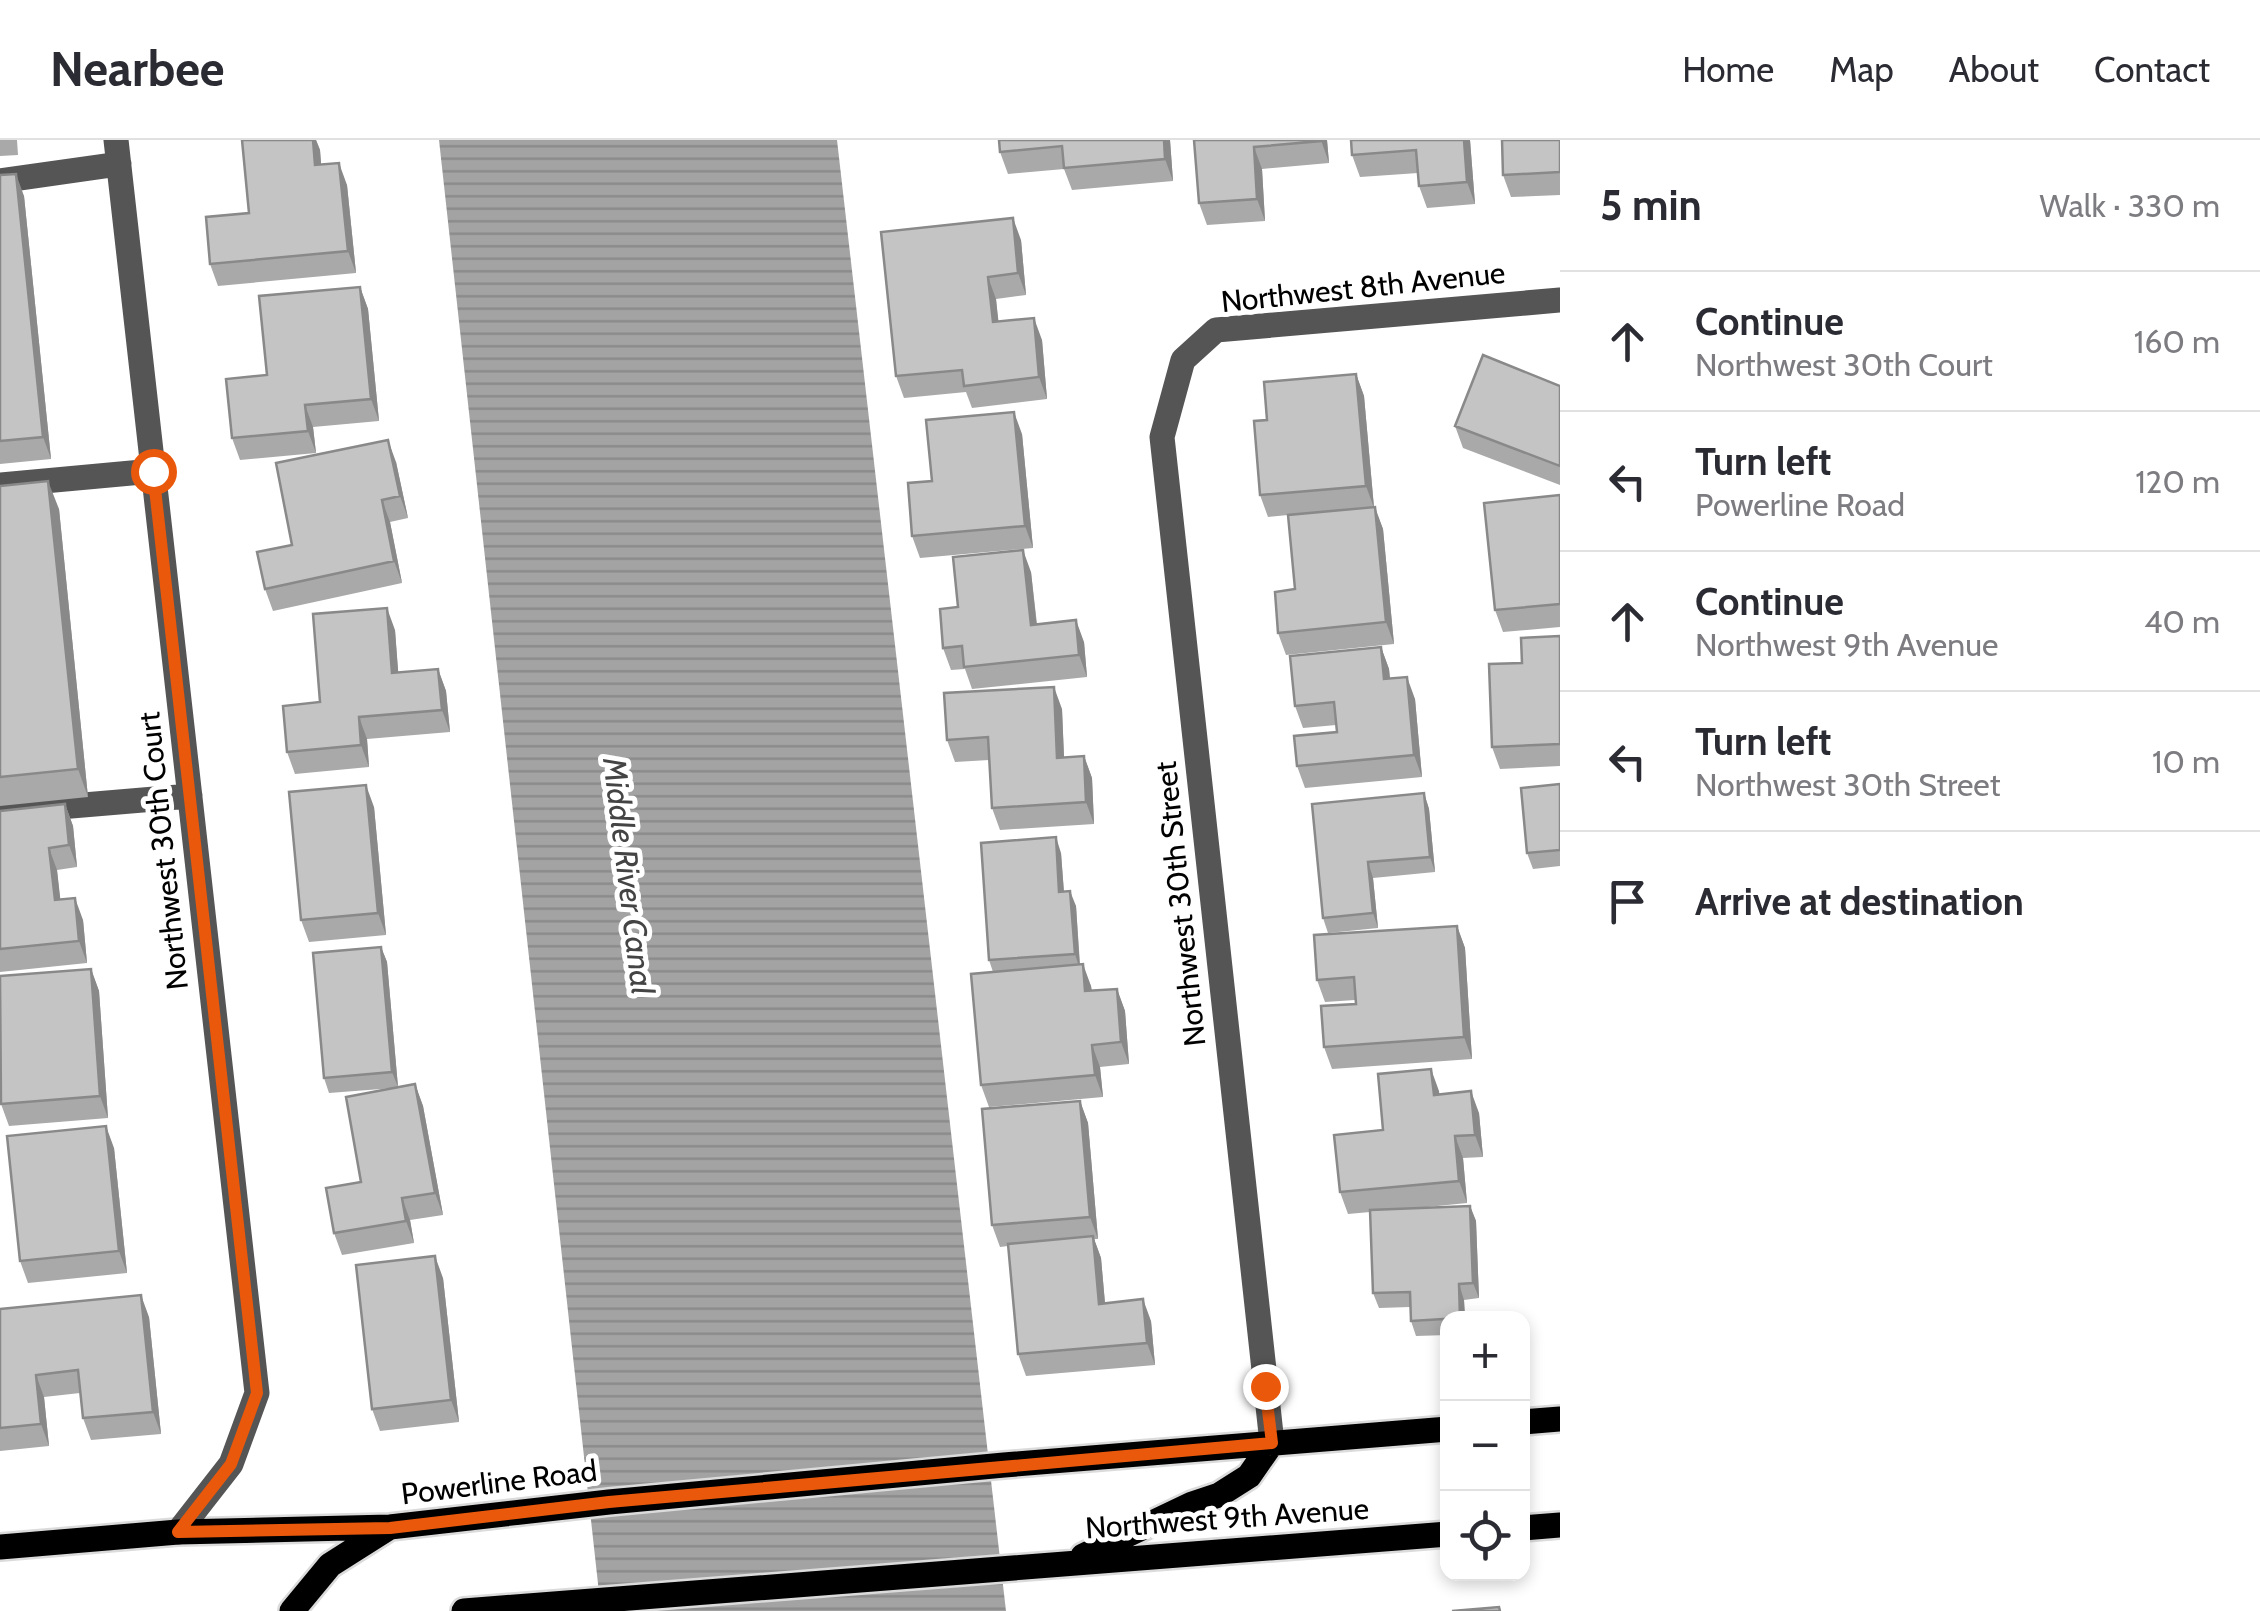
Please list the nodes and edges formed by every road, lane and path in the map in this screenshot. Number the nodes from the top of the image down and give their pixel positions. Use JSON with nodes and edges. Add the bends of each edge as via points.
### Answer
{"nodes":[{"id":1,"x":118,"y":152,"type":"edge"},
{"id":2,"x":0,"y":181,"type":"edge"},
{"id":3,"x":1560,"y":300,"type":"edge"},
{"id":4,"x":1183,"y":360,"type":"joint"},
{"id":5,"x":153,"y":471,"type":"junction"},
{"id":6,"x":0,"y":485,"type":"edge"},
{"id":7,"x":190,"y":796,"type":"junction"},
{"id":8,"x":0,"y":812,"type":"edge"},
{"id":9,"x":1560,"y":1419,"type":"edge"},
{"id":10,"x":1530,"y":1421,"type":"edge"},
{"id":11,"x":1440,"y":1430,"type":"edge"},
{"id":12,"x":1272,"y":1443,"type":"junction"},
{"id":13,"x":1560,"y":1525,"type":"edge"},
{"id":14,"x":1530,"y":1527,"type":"edge"},
{"id":15,"x":390,"y":1528,"type":"junction"},
{"id":16,"x":178,"y":1532,"type":"junction"},
{"id":17,"x":1440,"y":1535,"type":"edge"},
{"id":18,"x":0,"y":1547,"type":"edge"},
{"id":19,"x":1068,"y":1564,"type":"junction"},
{"id":20,"x":292,"y":1611,"type":"edge"},
{"id":21,"x":464,"y":1611,"type":"edge"}],
"edges":[{"from":1,"to":2,"type":"street"},
{"from":1,"to":5,"type":"street","name":"Northwest 30th Court"},
{"from":3,"to":4,"type":"street","name":"Northwest 8th Avenue","via":[[1216,330]]},
{"from":4,"to":12,"type":"street","name":"Northwest 30th Street","via":[[1162,437]]},
{"from":5,"to":6,"type":"street"},
{"from":5,"to":7,"type":"street","name":"Northwest 30th Court"},
{"from":7,"to":8,"type":"street"},
{"from":7,"to":16,"type":"street","name":"Northwest 30th Court","via":[[257,1393],[231,1464]]},
{"from":9,"to":10,"type":"main road"},
{"from":11,"to":12,"type":"main road"},
{"from":12,"to":15,"type":"main road","name":"Powerline Road"},
{"from":12,"to":19,"type":"main road","via":[[1249,1476],[1219,1495]]},
{"from":13,"to":14,"type":"main road"},
{"from":15,"to":16,"type":"main road","name":"Powerline Road"},
{"from":15,"to":20,"type":"main road","via":[[330,1565]]},
{"from":16,"to":18,"type":"main road","name":"Powerline Road"},
{"from":17,"to":19,"type":"main road","name":"Northwest 9th Avenue"},
{"from":19,"to":21,"type":"main road","name":"Northwest 9th Avenue"}]}
